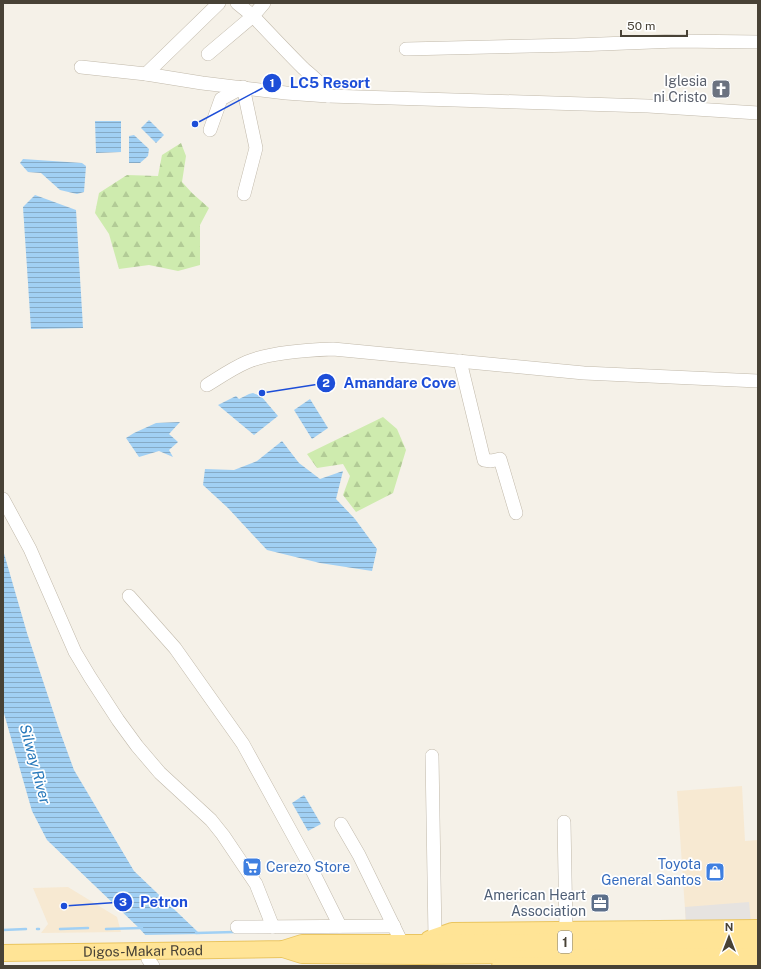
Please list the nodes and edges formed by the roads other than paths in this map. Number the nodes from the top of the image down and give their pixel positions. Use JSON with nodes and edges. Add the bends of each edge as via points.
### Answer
{"nodes":[{"id":1,"x":218,"y":3,"type":"edge"},
{"id":2,"x":237,"y":3,"type":"edge"},
{"id":3,"x":264,"y":3,"type":"edge"},
{"id":4,"x":253,"y":16,"type":"junction"},
{"id":5,"x":758,"y":42,"type":"edge"},
{"id":6,"x":406,"y":48,"type":"dead end"},
{"id":7,"x":208,"y":54,"type":"dead end"},
{"id":8,"x":81,"y":67,"type":"dead end"},
{"id":9,"x":146,"y":74,"type":"junction"},
{"id":10,"x":243,"y":87,"type":"junction"},
{"id":11,"x":328,"y":96,"type":"junction"},
{"id":12,"x":758,"y":113,"type":"edge"},
{"id":13,"x":210,"y":130,"type":"dead end"},
{"id":14,"x":244,"y":194,"type":"dead end"},
{"id":15,"x":460,"y":361,"type":"junction"},
{"id":16,"x":758,"y":382,"type":"edge"},
{"id":17,"x":207,"y":385,"type":"dead end"},
{"id":18,"x":3,"y":500,"type":"edge"},
{"id":19,"x":516,"y":513,"type":"dead end"},
{"id":20,"x":129,"y":596,"type":"dead end"},
{"id":21,"x":432,"y":756,"type":"dead end"},
{"id":22,"x":564,"y":822,"type":"dead end"},
{"id":23,"x":341,"y":824,"type":"dead end"},
{"id":24,"x":340,"y":926,"type":"junction"},
{"id":25,"x":394,"y":926,"type":"junction"},
{"id":26,"x":237,"y":927,"type":"dead end"},
{"id":27,"x":273,"y":927,"type":"junction"},
{"id":28,"x":758,"y":928,"type":"edge"},
{"id":29,"x":566,"y":930,"type":"junction"},
{"id":30,"x":434,"y":937,"type":"junction"},
{"id":31,"x":758,"y":940,"type":"edge"},
{"id":32,"x":418,"y":950,"type":"junction"},
{"id":33,"x":758,"y":952,"type":"edge"},
{"id":34,"x":3,"y":954,"type":"edge"},
{"id":35,"x":402,"y":955,"type":"edge"},
{"id":36,"x":151,"y":957,"type":"edge"},
{"id":37,"x":758,"y":964,"type":"edge"},
{"id":38,"x":450,"y":966,"type":"edge"},
{"id":39,"x":500,"y":966,"type":"edge"}],
"edges":[{"from":1,"to":9,"type":"street"},
{"from":2,"to":4,"type":"street"},
{"from":3,"to":4,"type":"street"},
{"from":4,"to":7,"type":"street"},
{"from":4,"to":11,"type":"street","via":[[326,90]]},
{"from":5,"to":6,"type":"street","via":[[677,40],[576,45]]},
{"from":8,"to":9,"type":"street"},
{"from":9,"to":10,"type":"street"},
{"from":10,"to":11,"type":"street"},
{"from":10,"to":13,"type":"street","via":[[220,99]]},
{"from":10,"to":14,"type":"street","via":[[256,148]]},
{"from":11,"to":12,"type":"street","via":[[648,106]]},
{"from":15,"to":16,"type":"street","via":[[584,374]]},
{"from":15,"to":17,"type":"street","via":[[333,349],[308,350],[277,354],[248,362]]},
{"from":15,"to":19,"type":"street","via":[[484,460],[500,459]]},
{"from":18,"to":27,"type":"street","via":[[30,549],[75,652],[94,683],[118,720],[155,768],[211,820],[223,835],[256,884]]},
{"from":20,"to":24,"type":"street","via":[[175,648],[243,744]]},
{"from":21,"to":30,"type":"street"},
{"from":22,"to":29,"type":"street"},
{"from":23,"to":25,"type":"street"},
{"from":24,"to":25,"type":"street"},
{"from":24,"to":27,"type":"street"},
{"from":25,"to":35,"type":"street"},
{"from":26,"to":27,"type":"street"},
{"from":28,"to":29,"type":"main road","name":"Digos-Makar Road","number":"1"},
{"from":29,"to":30,"type":"main road","name":"Digos-Makar Road","number":"1","via":[[452,931]]},
{"from":30,"to":32,"type":"main road","name":"Digos-Makar Road","number":"1"},
{"from":31,"to":32,"type":"main road","name":"Digos-Makar Road","number":"1"},
{"from":32,"to":33,"type":"main road","name":"Digos-Makar Road","number":"1"},
{"from":32,"to":35,"type":"main road","name":"Digos-Makar Road","number":"1"},
{"from":32,"to":38,"type":"main road","name":"Digos-Makar Road","number":"1"},
{"from":34,"to":36,"type":"main road","name":"Digos-Makar Road","number":"1"},
{"from":35,"to":36,"type":"main road","name":"Digos-Makar Road","number":"1","via":[[302,943],[283,949]]},
{"from":37,"to":39,"type":"main road","number":"1"}]}
